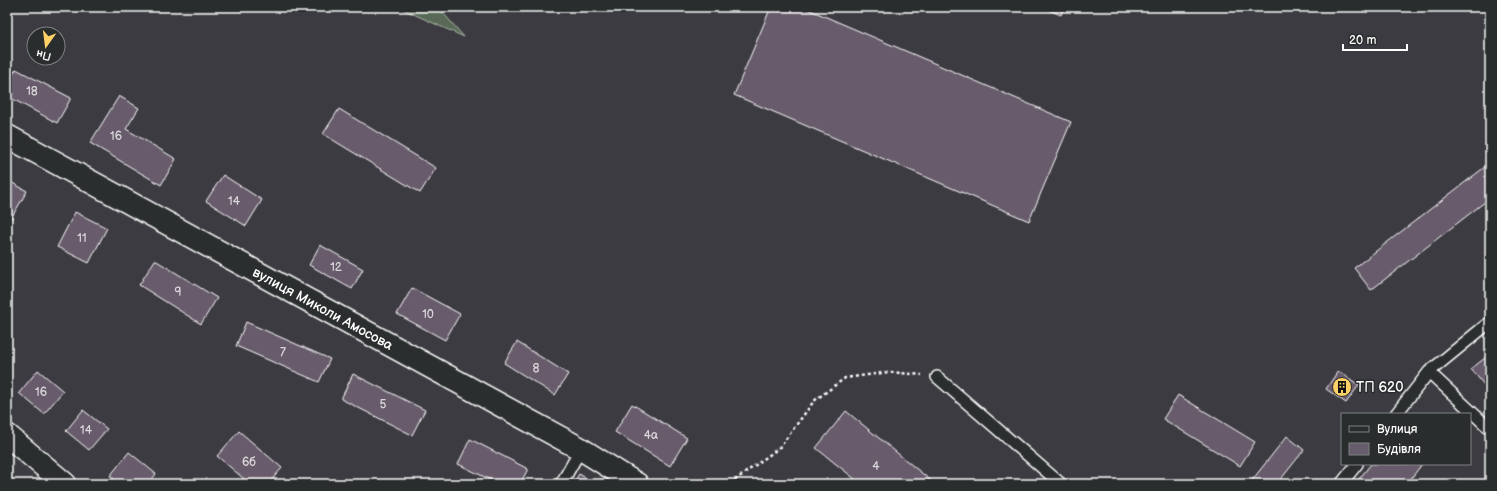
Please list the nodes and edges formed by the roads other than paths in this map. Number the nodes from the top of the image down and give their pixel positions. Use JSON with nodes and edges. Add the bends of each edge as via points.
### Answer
{"nodes":[{"id":1,"x":7,"y":136,"type":"edge"},
{"id":2,"x":1490,"y":322,"type":"edge"},
{"id":3,"x":1429,"y":372,"type":"junction"},
{"id":4,"x":937,"y":377,"type":"road end"},
{"id":5,"x":1397,"y":413,"type":"edge"},
{"id":6,"x":1490,"y":429,"type":"edge"},
{"id":7,"x":7,"y":435,"type":"edge"},
{"id":8,"x":581,"y":449,"type":"junction"},
{"id":9,"x":1356,"y":465,"type":"edge"},
{"id":10,"x":65,"y":484,"type":"edge"},
{"id":11,"x":561,"y":484,"type":"edge"},
{"id":12,"x":637,"y":484,"type":"edge"},
{"id":13,"x":1061,"y":484,"type":"edge"},
{"id":14,"x":1341,"y":484,"type":"edge"}],
"edges":[{"from":1,"to":8,"type":"street","name":"вулиця Миколи Амосова"},
{"from":2,"to":3,"type":"lane"},
{"from":3,"to":5,"type":"lane"},
{"from":3,"to":6,"type":"lane"},
{"from":4,"to":13,"type":"lane"},
{"from":7,"to":10,"type":"street"},
{"from":8,"to":11,"type":"lane"},
{"from":8,"to":12,"type":"street","name":"вулиця Миколи Амосова"},
{"from":9,"to":14,"type":"lane"}]}
